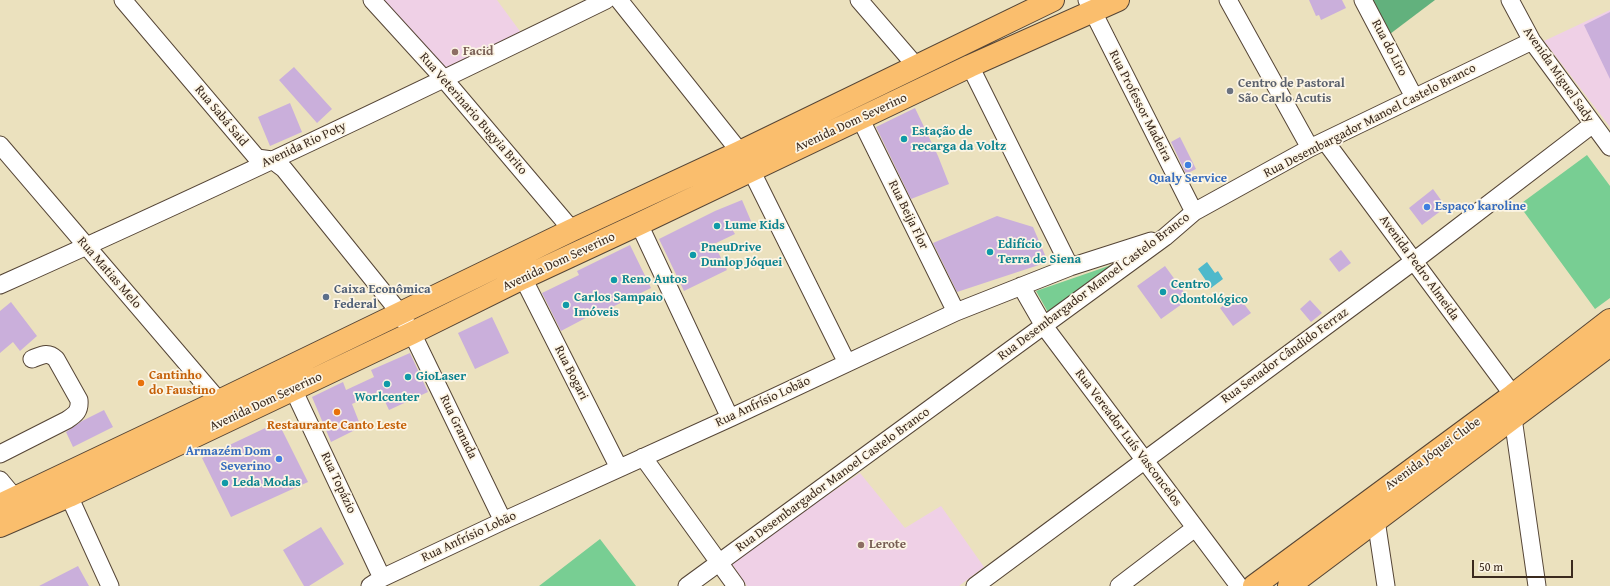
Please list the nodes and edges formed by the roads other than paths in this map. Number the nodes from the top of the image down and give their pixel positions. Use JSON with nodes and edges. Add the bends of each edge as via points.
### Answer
{"nodes":[{"id":1,"x":123,"y":0,"type":"edge"},
{"id":2,"x":372,"y":0,"type":"edge"},
{"id":3,"x":606,"y":0,"type":"edge"},
{"id":4,"x":619,"y":0,"type":"edge"},
{"id":5,"x":859,"y":0,"type":"edge"},
{"id":6,"x":1053,"y":0,"type":"edge"},
{"id":7,"x":1118,"y":0,"type":"edge"},
{"id":8,"x":1228,"y":0,"type":"edge"},
{"id":9,"x":1363,"y":0,"type":"edge"},
{"id":10,"x":1510,"y":0,"type":"edge"},
{"id":11,"x":1089,"y":5,"type":"edge"},
{"id":12,"x":1532,"y":41,"type":"junction"},
{"id":13,"x":916,"y":66,"type":"junction"},
{"id":14,"x":970,"y":66,"type":"junction"},
{"id":15,"x":444,"y":79,"type":"junction"},
{"id":16,"x":1414,"y":97,"type":"junction"},
{"id":17,"x":860,"y":118,"type":"junction"},
{"id":18,"x":1592,"y":124,"type":"junction"},
{"id":19,"x":0,"y":145,"type":"edge"},
{"id":20,"x":1318,"y":145,"type":"junction"},
{"id":21,"x":1610,"y":147,"type":"edge"},
{"id":22,"x":740,"y":152,"type":"junction"},
{"id":23,"x":272,"y":160,"type":"junction"},
{"id":24,"x":751,"y":170,"type":"junction"},
{"id":25,"x":1194,"y":212,"type":"junction"},
{"id":26,"x":639,"y":224,"type":"junction"},
{"id":27,"x":572,"y":230,"type":"junction"},
{"id":28,"x":1165,"y":237,"type":"junction"},
{"id":29,"x":86,"y":246,"type":"junction"},
{"id":30,"x":1414,"y":261,"type":"junction"},
{"id":31,"x":1070,"y":267,"type":"junction"},
{"id":32,"x":523,"y":278,"type":"junction"},
{"id":33,"x":0,"y":285,"type":"edge"},
{"id":34,"x":1021,"y":286,"type":"junction"},
{"id":35,"x":956,"y":312,"type":"junction"},
{"id":36,"x":400,"y":313,"type":"junction"},
{"id":37,"x":1610,"y":320,"type":"edge"},
{"id":38,"x":1044,"y":326,"type":"junction"},
{"id":39,"x":412,"y":333,"type":"junction"},
{"id":40,"x":1610,"y":345,"type":"edge"},
{"id":41,"x":32,"y":359,"type":"dead end"},
{"id":42,"x":847,"y":363,"type":"junction"},
{"id":43,"x":293,"y":389,"type":"junction"},
{"id":44,"x":1513,"y":395,"type":"junction"},
{"id":45,"x":219,"y":401,"type":"junction"},
{"id":46,"x":730,"y":418,"type":"junction"},
{"id":47,"x":1513,"y":418,"type":"junction"},
{"id":48,"x":0,"y":454,"type":"edge"},
{"id":49,"x":643,"y":457,"type":"junction"},
{"id":50,"x":1144,"y":460,"type":"junction"},
{"id":51,"x":619,"y":468,"type":"junction"},
{"id":52,"x":0,"y":480,"type":"edge"},
{"id":53,"x":69,"y":496,"type":"junction"},
{"id":54,"x":8,"y":501,"type":"edge"},
{"id":55,"x":1376,"y":520,"type":"junction"},
{"id":56,"x":503,"y":521,"type":"junction"},
{"id":57,"x":0,"y":526,"type":"edge"},
{"id":58,"x":1195,"y":528,"type":"junction"},
{"id":59,"x":719,"y":563,"type":"junction"},
{"id":60,"x":376,"y":582,"type":"edge"},
{"id":61,"x":110,"y":586,"type":"edge"},
{"id":62,"x":687,"y":586,"type":"edge"},
{"id":63,"x":736,"y":586,"type":"edge"},
{"id":64,"x":975,"y":586,"type":"edge"},
{"id":65,"x":1119,"y":586,"type":"edge"},
{"id":66,"x":1239,"y":586,"type":"edge"},
{"id":67,"x":1254,"y":586,"type":"edge"},
{"id":68,"x":1289,"y":586,"type":"edge"},
{"id":69,"x":1386,"y":586,"type":"edge"},
{"id":70,"x":1537,"y":586,"type":"edge"}],
"edges":[{"from":1,"to":23,"type":"street","name":"Rua Sabá Said","via":[[257,158]]},
{"from":2,"to":15,"type":"street","name":"Rua Veterinario Bugyia Brito"},
{"from":3,"to":15,"type":"street","name":"Avenida Rio Poty"},
{"from":4,"to":22,"type":"street"},
{"from":5,"to":13,"type":"street"},
{"from":6,"to":13,"type":"main road","name":"Avenida Dom Severino"},
{"from":7,"to":11,"type":"main road","name":"Avenida Dom Severino"},
{"from":8,"to":20,"type":"street","name":"Avenida Pedro Almeida"},
{"from":9,"to":16,"type":"street","name":"Rua do Liro"},
{"from":10,"to":12,"type":"street","name":"Avenida Miguel Sady"},
{"from":11,"to":14,"type":"main road","name":"Avenida Dom Severino"},
{"from":11,"to":25,"type":"street","name":"Rua Professor Madeira"},
{"from":12,"to":16,"type":"street","name":"Rua Desembargador Manoel Castelo Branco"},
{"from":12,"to":18,"type":"street","name":"Avenida Miguel Sady"},
{"from":13,"to":22,"type":"main road","name":"Avenida Dom Severino"},
{"from":14,"to":17,"type":"main road","name":"Avenida Dom Severino"},
{"from":14,"to":31,"type":"street"},
{"from":15,"to":23,"type":"street","name":"Avenida Rio Poty"},
{"from":15,"to":27,"type":"street","name":"Rua Veterinario Bugyia Brito"},
{"from":16,"to":20,"type":"street","name":"Rua Desembargador Manoel Castelo Branco"},
{"from":17,"to":24,"type":"main road","name":"Avenida Dom Severino"},
{"from":17,"to":35,"type":"street","name":"Rua Beija Flor"},
{"from":18,"to":21,"type":"street","name":"Avenida Miguel Sady"},
{"from":18,"to":30,"type":"street","name":"Rua Senador Cândido Ferraz"},
{"from":19,"to":29,"type":"street","name":"Rua Matias Melo"},
{"from":20,"to":25,"type":"street","name":"Rua Desembargador Manoel Castelo Branco"},
{"from":20,"to":30,"type":"street","name":"Avenida Pedro Almeida"},
{"from":22,"to":27,"type":"main road","name":"Avenida Dom Severino"},
{"from":23,"to":29,"type":"street","name":"Avenida Rio Poty"},
{"from":23,"to":36,"type":"street","name":"Rua Sabá Said","via":[[284,169]]},
{"from":24,"to":26,"type":"main road","name":"Avenida Dom Severino"},
{"from":24,"to":42,"type":"street"},
{"from":25,"to":28,"type":"street","name":"Rua Desembargador Manoel Castelo Branco"},
{"from":26,"to":32,"type":"main road","name":"Avenida Dom Severino"},
{"from":26,"to":46,"type":"street"},
{"from":27,"to":36,"type":"main road","name":"Avenida Dom Severino"},
{"from":28,"to":31,"type":"street","name":"Rua Anfrísio Lobão"},
{"from":28,"to":38,"type":"street","name":"Rua Desembargador Manoel Castelo Branco"},
{"from":29,"to":33,"type":"street","name":"Avenida Rio Poty"},
{"from":29,"to":45,"type":"street","name":"Rua Matias Melo"},
{"from":30,"to":44,"type":"street","name":"Avenida Pedro Almeida"},
{"from":30,"to":50,"type":"street","name":"Rua Senador Cândido Ferraz"},
{"from":31,"to":34,"type":"street","name":"Rua Anfrísio Lobão"},
{"from":32,"to":39,"type":"main road","name":"Avenida Dom Severino"},
{"from":32,"to":51,"type":"street","name":"Rua Bogari"},
{"from":34,"to":35,"type":"street","name":"Rua Anfrísio Lobão"},
{"from":34,"to":38,"type":"street","name":"Rua Vereador Luís Vasconcelos"},
{"from":35,"to":42,"type":"street","name":"Rua Anfrísio Lobão"},
{"from":36,"to":39,"type":"street","name":"Rua Granada"},
{"from":36,"to":45,"type":"main road","name":"Avenida Dom Severino"},
{"from":37,"to":44,"type":"main road","name":"Avenida Jóquei Clube"},
{"from":38,"to":50,"type":"street","name":"Rua Vereador Luís Vasconcelos"},
{"from":38,"to":59,"type":"street","name":"Rua Desembargador Manoel Castelo Branco"},
{"from":39,"to":43,"type":"main road","name":"Avenida Dom Severino"},
{"from":39,"to":56,"type":"street","name":"Rua Granada"},
{"from":40,"to":47,"type":"main road","name":"Avenida Jóquei Clube"},
{"from":41,"to":48,"type":"street","via":[[47,354],[56,359],[79,400],[80,408],[67,420]]},
{"from":42,"to":46,"type":"street","name":"Rua Anfrísio Lobão"},
{"from":43,"to":53,"type":"main road","name":"Avenida Dom Severino"},
{"from":43,"to":60,"type":"street","name":"Rua Topázio"},
{"from":44,"to":47,"type":"street"},
{"from":44,"to":67,"type":"main road","name":"Avenida Jóquei Clube"},
{"from":45,"to":54,"type":"main road","name":"Avenida Dom Severino"},
{"from":46,"to":49,"type":"street","name":"Rua Anfrísio Lobão"},
{"from":47,"to":55,"type":"main road","name":"Avenida Jóquei Clube"},
{"from":47,"to":70,"type":"street"},
{"from":49,"to":51,"type":"street","name":"Rua Anfrísio Lobão"},
{"from":49,"to":59,"type":"street"},
{"from":50,"to":58,"type":"street","name":"Rua Vereador Luís Vasconcelos"},
{"from":50,"to":64,"type":"street","name":"Rua Senador Cândido Ferraz"},
{"from":51,"to":56,"type":"street","name":"Rua Anfrísio Lobão"},
{"from":52,"to":54,"type":"street"},
{"from":53,"to":57,"type":"main road","name":"Avenida Dom Severino"},
{"from":53,"to":61,"type":"street"},
{"from":55,"to":68,"type":"main road","name":"Avenida Jóquei Clube"},
{"from":55,"to":69,"type":"street"},
{"from":56,"to":60,"type":"street","name":"Rua Anfrísio Lobão"},
{"from":58,"to":65,"type":"street"},
{"from":58,"to":66,"type":"street","name":"Rua Vereador Luís Vasconcelos"},
{"from":59,"to":62,"type":"street","name":"Rua Desembargador Manoel Castelo Branco"},
{"from":59,"to":63,"type":"street"}]}
